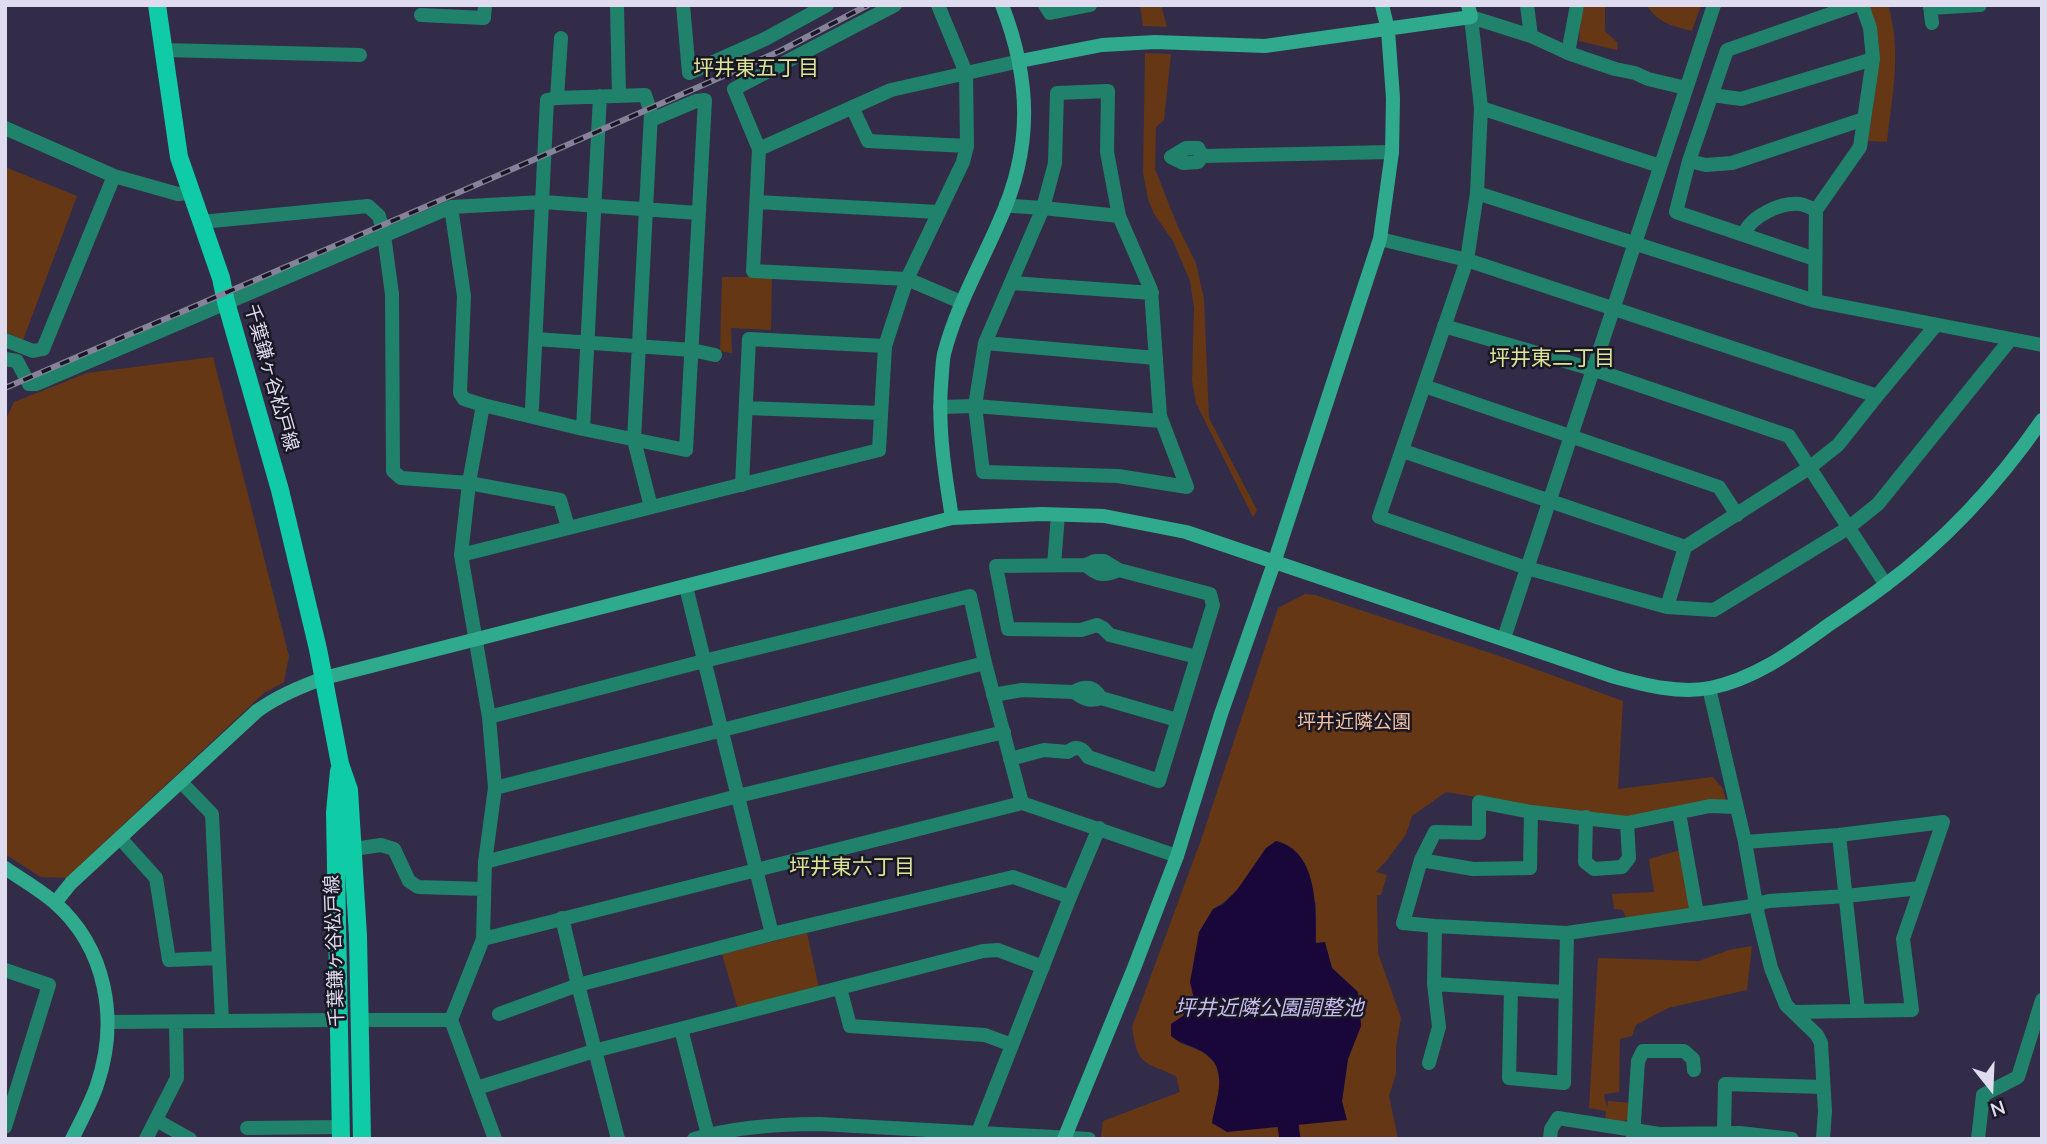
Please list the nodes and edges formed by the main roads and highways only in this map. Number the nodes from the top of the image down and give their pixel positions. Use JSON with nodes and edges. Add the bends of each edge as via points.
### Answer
{"nodes":[{"id":1,"x":157,"y":5,"type":"edge"},
{"id":2,"x":340,"y":764,"type":"junction"},
{"id":3,"x":341,"y":1133,"type":"edge"},
{"id":4,"x":362,"y":1139,"type":"edge"}],
"edges":[{"from":1,"to":2,"type":"main road","name":"千葉鎌ヶ谷松戸線","via":[[179,157],[221,278],[272,458]]},
{"from":2,"to":3,"type":"main road","name":"千葉鎌ヶ谷松戸線","via":[[335,811]]},
{"from":2,"to":4,"type":"main road","name":"千葉鎌ヶ谷松戸線","via":[[349,790],[354,849]]}]}
